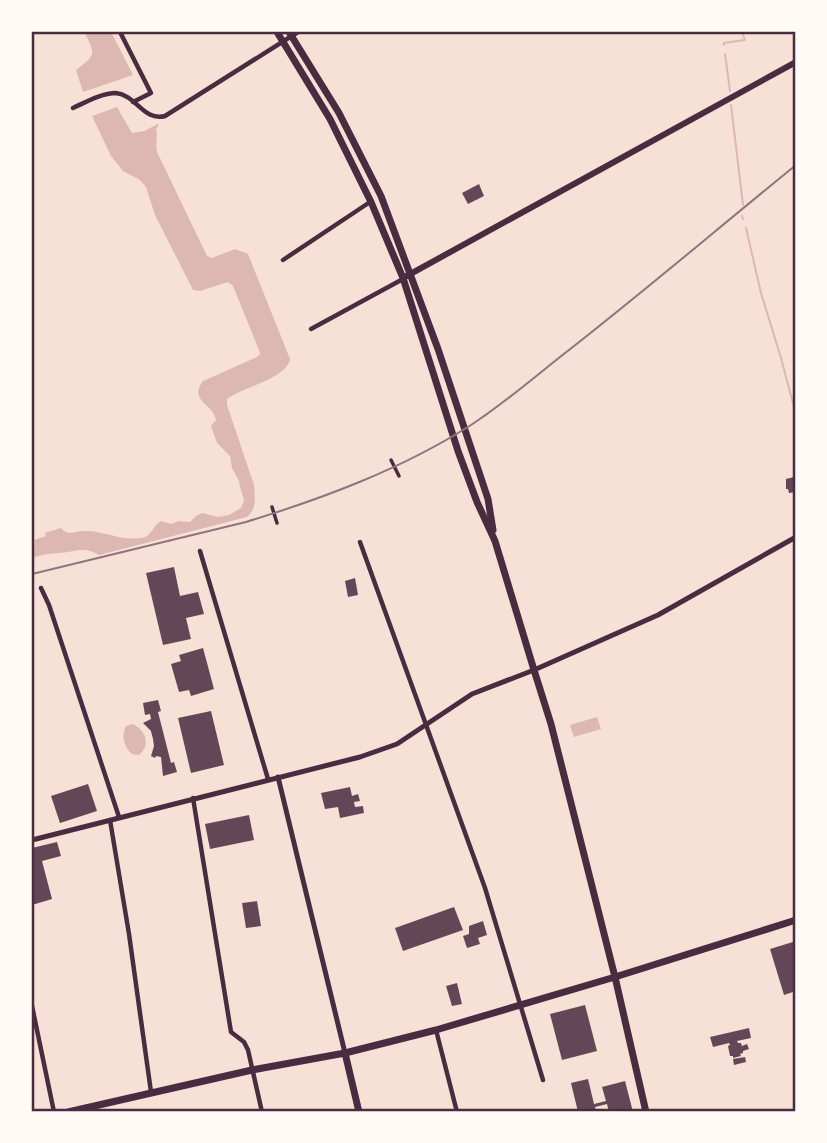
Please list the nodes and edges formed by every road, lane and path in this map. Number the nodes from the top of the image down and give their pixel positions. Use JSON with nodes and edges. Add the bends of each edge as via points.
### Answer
{"nodes":[{"id":1,"x":120,"y":32,"type":"edge"},
{"id":2,"x":277,"y":32,"type":"edge"},
{"id":3,"x":293,"y":33,"type":"edge"},
{"id":4,"x":284,"y":41,"type":"junction"},
{"id":5,"x":796,"y":62,"type":"edge"},
{"id":6,"x":134,"y":103,"type":"junction"},
{"id":7,"x":74,"y":108,"type":"dead end"},
{"id":8,"x":371,"y":202,"type":"junction"},
{"id":9,"x":283,"y":260,"type":"dead end"},
{"id":10,"x":407,"y":276,"type":"junction"},
{"id":11,"x":312,"y":329,"type":"dead end"},
{"id":12,"x":391,"y":460,"type":"dead end"},
{"id":13,"x":399,"y":476,"type":"dead end"},
{"id":14,"x":272,"y":507,"type":"dead end"},
{"id":15,"x":277,"y":523,"type":"dead end"},
{"id":16,"x":796,"y":537,"type":"edge"},
{"id":17,"x":495,"y":541,"type":"junction"},
{"id":18,"x":359,"y":542,"type":"dead end"},
{"id":19,"x":200,"y":551,"type":"dead end"},
{"id":20,"x":41,"y":588,"type":"dead end"},
{"id":21,"x":534,"y":670,"type":"junction"},
{"id":22,"x":426,"y":724,"type":"junction"},
{"id":23,"x":278,"y":777,"type":"junction"},
{"id":24,"x":268,"y":779,"type":"junction"},
{"id":25,"x":193,"y":799,"type":"junction"},
{"id":26,"x":119,"y":817,"type":"junction"},
{"id":27,"x":110,"y":820,"type":"junction"},
{"id":28,"x":32,"y":840,"type":"edge"},
{"id":29,"x":796,"y":920,"type":"edge"},
{"id":30,"x":615,"y":977,"type":"junction"},
{"id":31,"x":521,"y":1005,"type":"junction"},
{"id":32,"x":32,"y":1006,"type":"edge"},
{"id":33,"x":436,"y":1030,"type":"junction"},
{"id":34,"x":345,"y":1052,"type":"junction"},
{"id":35,"x":252,"y":1070,"type":"junction"},
{"id":36,"x":543,"y":1080,"type":"dead end"},
{"id":37,"x":151,"y":1093,"type":"junction"},
{"id":38,"x":54,"y":1111,"type":"edge"},
{"id":39,"x":68,"y":1111,"type":"edge"},
{"id":40,"x":262,"y":1111,"type":"edge"},
{"id":41,"x":359,"y":1111,"type":"edge"},
{"id":42,"x":457,"y":1111,"type":"edge"},
{"id":43,"x":646,"y":1111,"type":"edge"}],
"edges":[{"from":1,"to":6,"type":"street","via":[[151,93]]},
{"from":2,"to":4,"type":"main road"},
{"from":3,"to":4,"type":"street"},
{"from":3,"to":10,"type":"main road","via":[[381,196]]},
{"from":4,"to":6,"type":"street","via":[[165,116],[153,117]]},
{"from":4,"to":8,"type":"main road"},
{"from":5,"to":10,"type":"main road"},
{"from":6,"to":7,"type":"street","via":[[115,93]]},
{"from":8,"to":9,"type":"street"},
{"from":8,"to":10,"type":"main road"},
{"from":10,"to":11,"type":"street"},
{"from":10,"to":17,"type":"main road","via":[[458,451]]},
{"from":10,"to":17,"type":"main road","via":[[488,499]]},
{"from":12,"to":13,"type":"street"},
{"from":14,"to":15,"type":"street"},
{"from":16,"to":21,"type":"street","via":[[658,615]]},
{"from":17,"to":21,"type":"main road"},
{"from":18,"to":22,"type":"street"},
{"from":19,"to":24,"type":"street"},
{"from":20,"to":26,"type":"street"},
{"from":21,"to":22,"type":"street","via":[[472,694]]},
{"from":21,"to":30,"type":"main road"},
{"from":22,"to":23,"type":"street","via":[[379,751]]},
{"from":22,"to":31,"type":"street"},
{"from":23,"to":24,"type":"street"},
{"from":23,"to":34,"type":"street"},
{"from":24,"to":25,"type":"street"},
{"from":25,"to":26,"type":"street"},
{"from":25,"to":35,"type":"street","via":[[231,1032],[244,1042]]},
{"from":26,"to":27,"type":"street"},
{"from":27,"to":28,"type":"street"},
{"from":27,"to":37,"type":"street"},
{"from":29,"to":30,"type":"main road"},
{"from":30,"to":31,"type":"main road"},
{"from":30,"to":43,"type":"main road"},
{"from":31,"to":33,"type":"main road"},
{"from":31,"to":36,"type":"street"},
{"from":32,"to":38,"type":"street"},
{"from":33,"to":34,"type":"main road"},
{"from":33,"to":42,"type":"street"},
{"from":34,"to":35,"type":"main road"},
{"from":34,"to":41,"type":"main road"},
{"from":35,"to":37,"type":"main road"},
{"from":35,"to":40,"type":"street"},
{"from":37,"to":39,"type":"main road"}]}
